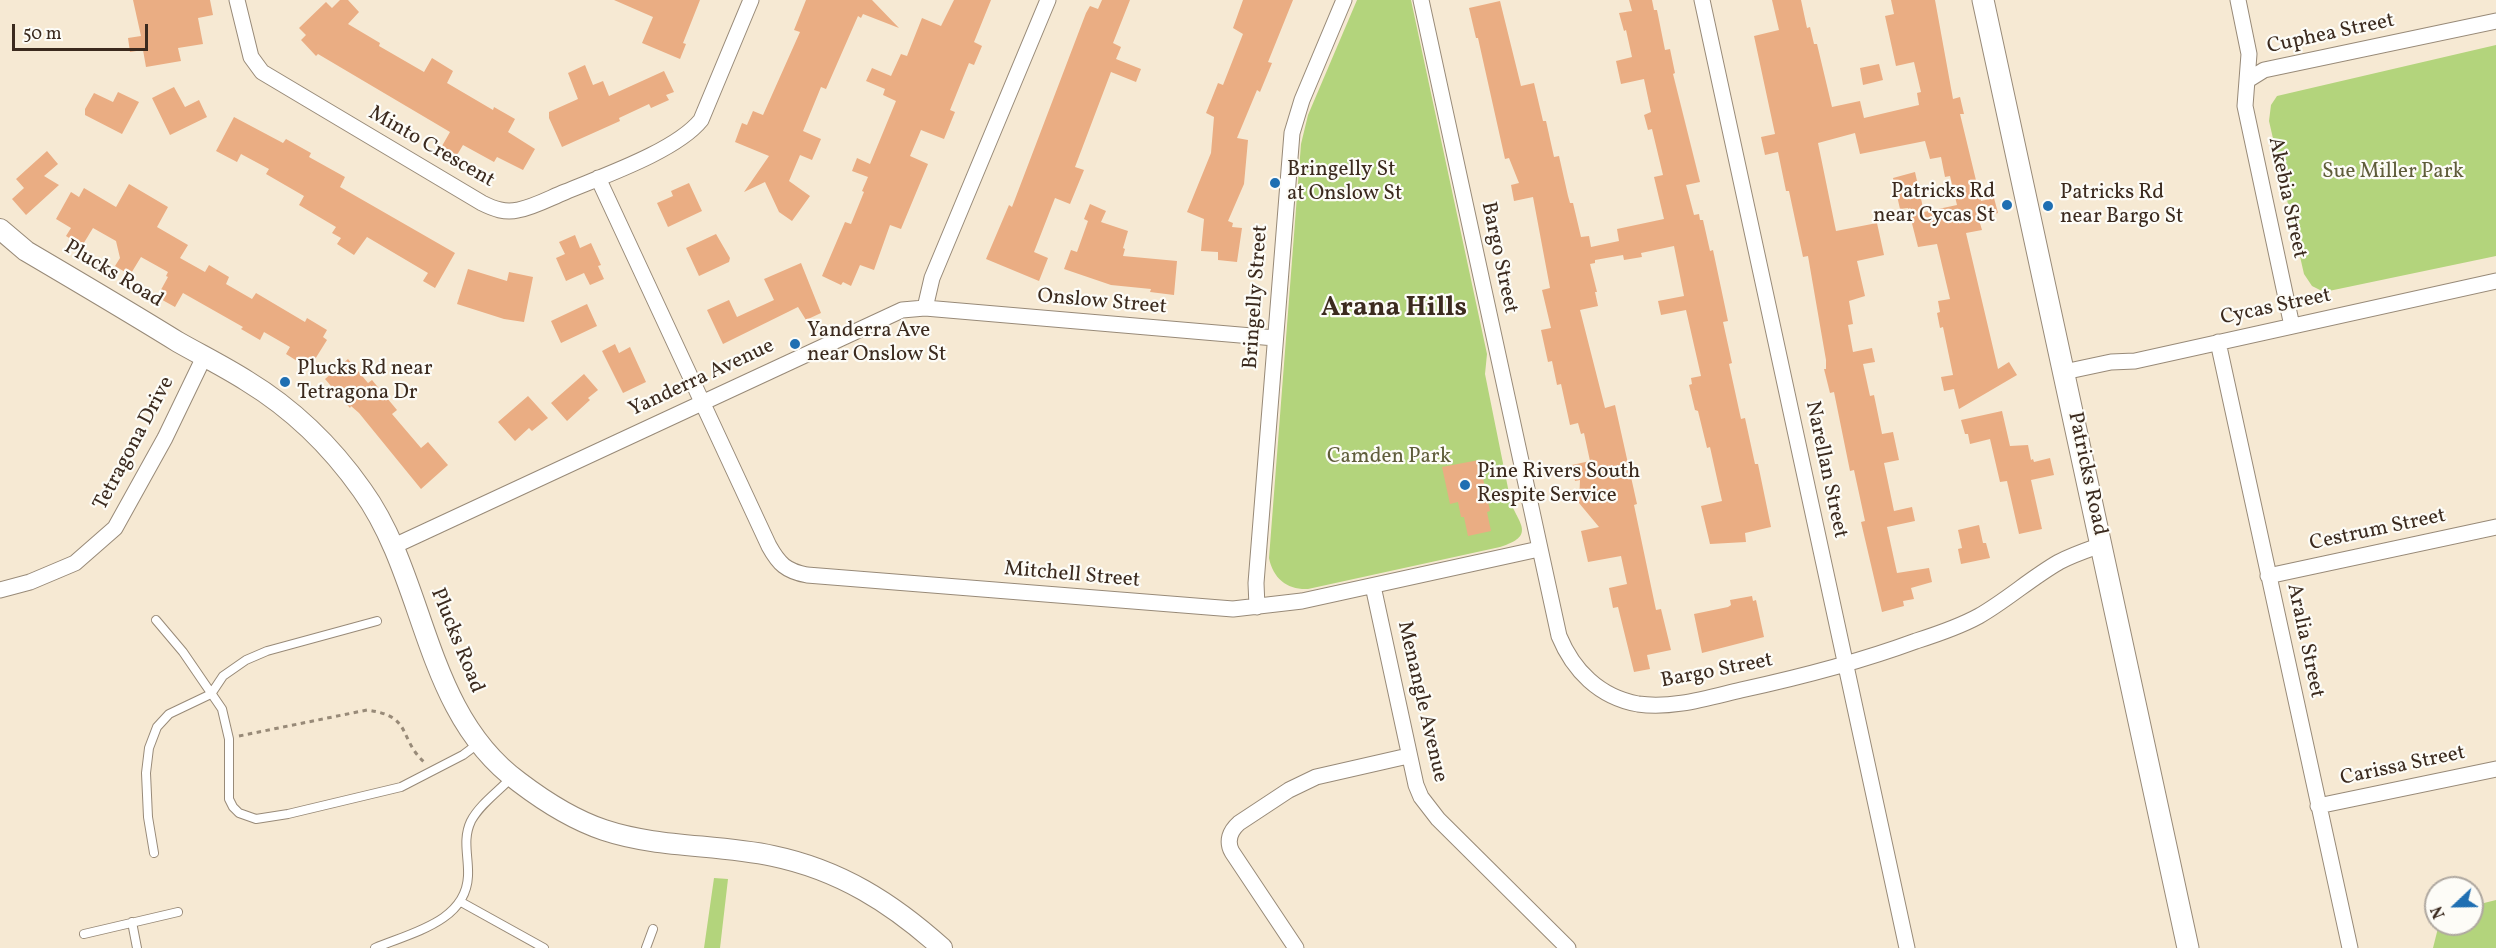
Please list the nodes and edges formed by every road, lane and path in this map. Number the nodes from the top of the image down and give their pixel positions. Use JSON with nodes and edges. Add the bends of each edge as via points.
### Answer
{"nodes":[{"id":1,"x":237,"y":0,"type":"edge"},
{"id":2,"x":751,"y":0,"type":"edge"},
{"id":3,"x":1048,"y":0,"type":"edge"},
{"id":4,"x":1344,"y":0,"type":"edge"},
{"id":5,"x":1421,"y":0,"type":"edge"},
{"id":6,"x":1702,"y":0,"type":"edge"},
{"id":7,"x":1983,"y":0,"type":"edge"},
{"id":8,"x":2238,"y":0,"type":"edge"},
{"id":9,"x":2496,"y":21,"type":"edge"},
{"id":10,"x":2248,"y":80,"type":"junction"},
{"id":11,"x":598,"y":178,"type":"junction"},
{"id":12,"x":0,"y":229,"type":"edge"},
{"id":13,"x":2496,"y":281,"type":"edge"},
{"id":14,"x":925,"y":308,"type":"junction"},
{"id":15,"x":2292,"y":326,"type":"junction"},
{"id":16,"x":1275,"y":338,"type":"junction"},
{"id":17,"x":2218,"y":342,"type":"junction"},
{"id":18,"x":204,"y":357,"type":"junction"},
{"id":19,"x":2064,"y":372,"type":"junction"},
{"id":20,"x":702,"y":402,"type":"junction"},
{"id":21,"x":2496,"y":527,"type":"edge"},
{"id":22,"x":2101,"y":545,"type":"junction"},
{"id":23,"x":394,"y":546,"type":"junction"},
{"id":24,"x":1539,"y":549,"type":"junction"},
{"id":25,"x":2268,"y":576,"type":"junction"},
{"id":26,"x":1373,"y":586,"type":"junction"},
{"id":27,"x":0,"y":590,"type":"edge"},
{"id":28,"x":1257,"y":608,"type":"junction"},
{"id":29,"x":156,"y":620,"type":"dead end"},
{"id":30,"x":377,"y":621,"type":"dead end"},
{"id":31,"x":1845,"y":665,"type":"junction"},
{"id":32,"x":211,"y":694,"type":"junction"},
{"id":33,"x":229,"y":739,"type":"junction"},
{"id":34,"x":479,"y":743,"type":"junction"},
{"id":35,"x":1408,"y":756,"type":"junction"},
{"id":36,"x":2496,"y":769,"type":"edge"},
{"id":37,"x":434,"y":771,"type":"junction"},
{"id":38,"x":512,"y":777,"type":"junction"},
{"id":39,"x":2318,"y":806,"type":"junction"},
{"id":40,"x":154,"y":853,"type":"dead end"},
{"id":41,"x":461,"y":902,"type":"junction"},
{"id":42,"x":178,"y":912,"type":"dead end"},
{"id":43,"x":132,"y":922,"type":"junction"},
{"id":44,"x":653,"y":929,"type":"dead end"},
{"id":45,"x":84,"y":934,"type":"dead end"},
{"id":46,"x":137,"y":948,"type":"edge"},
{"id":47,"x":375,"y":948,"type":"edge"},
{"id":48,"x":544,"y":948,"type":"edge"},
{"id":49,"x":646,"y":948,"type":"edge"},
{"id":50,"x":942,"y":948,"type":"edge"},
{"id":51,"x":1296,"y":948,"type":"edge"},
{"id":52,"x":1568,"y":948,"type":"edge"},
{"id":53,"x":1906,"y":948,"type":"edge"},
{"id":54,"x":2188,"y":948,"type":"edge"},
{"id":55,"x":2350,"y":948,"type":"edge"}],
"edges":[{"from":1,"to":11,"type":"street","name":"Minto Crescent","via":[[251,57],[262,72],[482,203],[506,212],[519,210]]},
{"from":2,"to":11,"type":"street","name":"Minto Crescent","via":[[701,120],[669,146]]},
{"from":3,"to":14,"type":"street","via":[[932,278]]},
{"from":4,"to":16,"type":"street","name":"Bringelly Street","via":[[1292,133]]},
{"from":5,"to":24,"type":"street","name":"Bargo Street"},
{"from":6,"to":31,"type":"street","name":"Narellan Street"},
{"from":7,"to":19,"type":"main road","name":"Patricks Road"},
{"from":8,"to":10,"type":"street","name":"Akebia Street","via":[[2249,54]]},
{"from":9,"to":10,"type":"street","name":"Cuphea Street","via":[[2264,70]]},
{"from":10,"to":15,"type":"street","name":"Akebia Street","via":[[2245,106]]},
{"from":11,"to":20,"type":"street"},
{"from":12,"to":18,"type":"street","name":"Plucks Road","via":[[26,251]]},
{"from":13,"to":15,"type":"street","name":"Cycas Street"},
{"from":14,"to":16,"type":"street","name":"Onslow Street"},
{"from":14,"to":20,"type":"street","name":"Yanderra Avenue","via":[[890,315]]},
{"from":15,"to":17,"type":"street","name":"Cycas Street"},
{"from":16,"to":28,"type":"street","name":"Bringelly Street"},
{"from":17,"to":19,"type":"street","name":"Cycas Street"},
{"from":17,"to":25,"type":"street","name":"Aralia Street"},
{"from":18,"to":23,"type":"street","name":"Plucks Road","via":[[276,400],[324,442],[363,490]]},
{"from":18,"to":27,"type":"street","name":"Tetragona Drive","via":[[165,438],[114,528],[75,563]]},
{"from":19,"to":22,"type":"main road","name":"Patricks Road"},
{"from":20,"to":23,"type":"street","name":"Yanderra Avenue"},
{"from":20,"to":28,"type":"street","name":"Mitchell Street","via":[[769,546],[787,570],[807,575],[1211,609]]},
{"from":21,"to":25,"type":"street","name":"Cestrum Street"},
{"from":22,"to":31,"type":"street","name":"Bargo Street","via":[[2057,563],[1956,627]]},
{"from":22,"to":54,"type":"main road","name":"Patricks Road"},
{"from":23,"to":34,"type":"street","name":"Plucks Road","via":[[442,679],[461,718]]},
{"from":24,"to":26,"type":"street","name":"Mitchell Street"},
{"from":24,"to":31,"type":"street","name":"Bargo Street","via":[[1566,653],[1588,680],[1620,699],[1637,704],[1678,704]]},
{"from":25,"to":39,"type":"street","name":"Aralia Street"},
{"from":26,"to":28,"type":"street","name":"Mitchell Street"},
{"from":26,"to":35,"type":"street","name":"Menangle Avenue"},
{"from":29,"to":32,"type":"lane"},
{"from":30,"to":32,"type":"lane","via":[[246,660],[223,676]]},
{"from":31,"to":53,"type":"street","name":"Narellan Street"},
{"from":32,"to":33,"type":"lane","via":[[222,709]]},
{"from":32,"to":40,"type":"lane","via":[[168,714],[157,727],[150,748],[146,796]]},
{"from":33,"to":37,"type":"path","via":[[377,711],[396,718],[419,758]]},
{"from":33,"to":37,"type":"lane","via":[[229,799],[238,813],[256,819],[401,787]]},
{"from":34,"to":37,"type":"lane"},
{"from":34,"to":38,"type":"street","name":"Plucks Road"},
{"from":35,"to":51,"type":"street","via":[[1303,783],[1223,836]]},
{"from":35,"to":52,"type":"street","name":"Menangle Avenue","via":[[1429,809]]},
{"from":36,"to":39,"type":"street","name":"Carissa Street"},
{"from":38,"to":41,"type":"lane","via":[[470,823],[466,845],[468,875]]},
{"from":38,"to":50,"type":"street","name":"Plucks Road","via":[[557,808],[603,830],[652,841],[774,856],[814,867],[868,891],[909,918]]},
{"from":39,"to":55,"type":"street","name":"Aralia Street"},
{"from":41,"to":47,"type":"lane","via":[[444,918]]},
{"from":41,"to":48,"type":"lane"},
{"from":42,"to":43,"type":"lane"},
{"from":43,"to":45,"type":"lane"},
{"from":43,"to":46,"type":"lane"},
{"from":44,"to":49,"type":"lane"}]}
